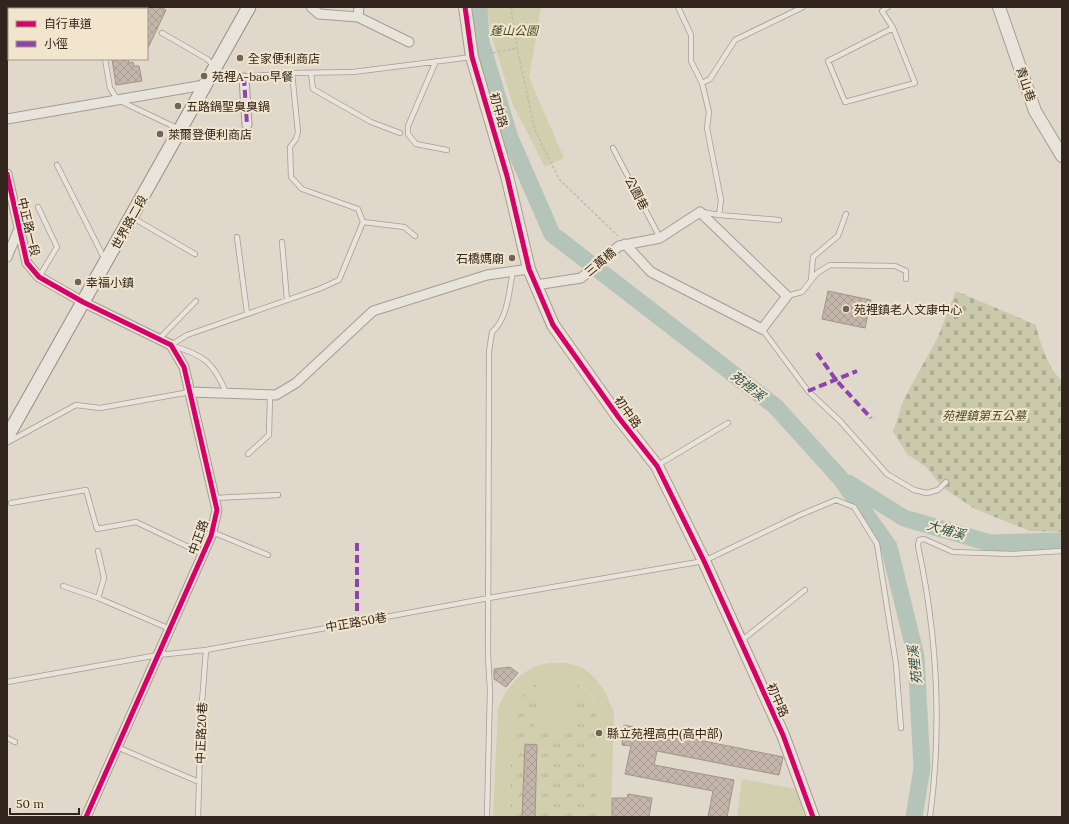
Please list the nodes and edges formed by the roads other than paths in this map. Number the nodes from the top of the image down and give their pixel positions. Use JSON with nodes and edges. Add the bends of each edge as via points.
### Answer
{"nodes":[{"id":1,"x":248,"y":7,"type":"edge"},
{"id":2,"x":311,"y":7,"type":"edge"},
{"id":3,"x":359,"y":7,"type":"edge"},
{"id":4,"x":465,"y":7,"type":"edge"},
{"id":5,"x":678,"y":7,"type":"edge"},
{"id":6,"x":803,"y":7,"type":"edge"},
{"id":7,"x":888,"y":7,"type":"edge"},
{"id":8,"x":1000,"y":7,"type":"edge"},
{"id":9,"x":881,"y":9,"type":"edge"},
{"id":10,"x":358,"y":17,"type":"junction"},
{"id":11,"x":893,"y":28,"type":"junction"},
{"id":12,"x":162,"y":33,"type":"dead end"},
{"id":13,"x":409,"y":42,"type":"dead end"},
{"id":14,"x":472,"y":57,"type":"junction"},
{"id":15,"x":105,"y":60,"type":"edge"},
{"id":16,"x":436,"y":61,"type":"junction"},
{"id":17,"x":215,"y":67,"type":"junction"},
{"id":18,"x":292,"y":73,"type":"junction"},
{"id":19,"x":311,"y":73,"type":"junction"},
{"id":20,"x":244,"y":78,"type":"junction"},
{"id":21,"x":702,"y":83,"type":"junction"},
{"id":22,"x":204,"y":86,"type":"junction"},
{"id":23,"x":118,"y":100,"type":"junction"},
{"id":24,"x":7,"y":119,"type":"edge"},
{"id":25,"x":248,"y":125,"type":"dead end"},
{"id":26,"x":181,"y":130,"type":"junction"},
{"id":27,"x":400,"y":133,"type":"dead end"},
{"id":28,"x":613,"y":148,"type":"dead end"},
{"id":29,"x":447,"y":150,"type":"dead end"},
{"id":30,"x":1062,"y":156,"type":"edge"},
{"id":31,"x":57,"y":165,"type":"dead end"},
{"id":32,"x":7,"y":174,"type":"edge"},
{"id":33,"x":38,"y":207,"type":"dead end"},
{"id":34,"x":11,"y":208,"type":"edge"},
{"id":35,"x":700,"y":212,"type":"junction"},
{"id":36,"x":846,"y":214,"type":"dead end"},
{"id":37,"x":719,"y":215,"type":"junction"},
{"id":38,"x":131,"y":217,"type":"junction"},
{"id":39,"x":779,"y":220,"type":"dead end"},
{"id":40,"x":362,"y":222,"type":"junction"},
{"id":41,"x":19,"y":229,"type":"junction"},
{"id":42,"x":415,"y":236,"type":"dead end"},
{"id":43,"x":237,"y":237,"type":"dead end"},
{"id":44,"x":660,"y":238,"type":"junction"},
{"id":45,"x":282,"y":242,"type":"dead end"},
{"id":46,"x":622,"y":245,"type":"junction"},
{"id":47,"x":195,"y":254,"type":"dead end"},
{"id":48,"x":7,"y":257,"type":"edge"},
{"id":49,"x":106,"y":262,"type":"junction"},
{"id":50,"x":529,"y":269,"type":"junction"},
{"id":51,"x":514,"y":270,"type":"junction"},
{"id":52,"x":39,"y":277,"type":"junction"},
{"id":53,"x":906,"y":279,"type":"dead end"},
{"id":54,"x":811,"y":280,"type":"junction"},
{"id":55,"x":536,"y":285,"type":"junction"},
{"id":56,"x":787,"y":296,"type":"junction"},
{"id":57,"x":287,"y":300,"type":"junction"},
{"id":58,"x":196,"y":301,"type":"dead end"},
{"id":59,"x":83,"y":302,"type":"junction"},
{"id":60,"x":246,"y":313,"type":"junction"},
{"id":61,"x":762,"y":328,"type":"junction"},
{"id":62,"x":159,"y":339,"type":"junction"},
{"id":63,"x":171,"y":345,"type":"junction"},
{"id":64,"x":190,"y":392,"type":"junction"},
{"id":65,"x":226,"y":393,"type":"junction"},
{"id":66,"x":270,"y":396,"type":"junction"},
{"id":67,"x":728,"y":423,"type":"dead end"},
{"id":68,"x":7,"y":437,"type":"edge"},
{"id":69,"x":7,"y":443,"type":"edge"},
{"id":70,"x":248,"y":454,"type":"dead end"},
{"id":71,"x":657,"y":466,"type":"junction"},
{"id":72,"x":946,"y":482,"type":"dead end"},
{"id":73,"x":278,"y":495,"type":"dead end"},
{"id":74,"x":214,"y":498,"type":"junction"},
{"id":75,"x":11,"y":503,"type":"dead end"},
{"id":76,"x":212,"y":532,"type":"junction"},
{"id":77,"x":98,"y":551,"type":"dead end"},
{"id":78,"x":1062,"y":551,"type":"edge"},
{"id":79,"x":203,"y":554,"type":"junction"},
{"id":80,"x":268,"y":555,"type":"dead end"},
{"id":81,"x":704,"y":561,"type":"junction"},
{"id":82,"x":63,"y":586,"type":"dead end"},
{"id":83,"x":805,"y":590,"type":"dead end"},
{"id":84,"x":98,"y":598,"type":"junction"},
{"id":85,"x":489,"y":598,"type":"junction"},
{"id":86,"x":170,"y":629,"type":"junction"},
{"id":87,"x":739,"y":642,"type":"junction"},
{"id":88,"x":206,"y":650,"type":"junction"},
{"id":89,"x":158,"y":655,"type":"junction"},
{"id":90,"x":7,"y":682,"type":"edge"},
{"id":91,"x":901,"y":728,"type":"dead end"},
{"id":92,"x":7,"y":738,"type":"edge"},
{"id":93,"x":15,"y":742,"type":"dead end"},
{"id":94,"x":117,"y":747,"type":"junction"},
{"id":95,"x":199,"y":782,"type":"junction"},
{"id":96,"x":86,"y":817,"type":"edge"},
{"id":97,"x":198,"y":817,"type":"edge"},
{"id":98,"x":487,"y":817,"type":"edge"},
{"id":99,"x":812,"y":817,"type":"edge"},
{"id":100,"x":930,"y":817,"type":"edge"}],
"edges":[{"from":1,"to":17,"type":"main road","name":"世界路二段"},
{"from":2,"to":10,"type":"street","via":[[319,14]]},
{"from":3,"to":10,"type":"street"},
{"from":4,"to":14,"type":"street","name":"初中路"},
{"from":5,"to":21,"type":"lane","via":[[691,35],[691,61]]},
{"from":6,"to":21,"type":"lane","via":[[735,40],[710,79]]},
{"from":7,"to":9,"type":"lane"},
{"from":8,"to":30,"type":"street","name":"青山巷","via":[[1035,111]]},
{"from":9,"to":11,"type":"lane"},
{"from":10,"to":13,"type":"street"},
{"from":11,"to":11,"type":"lane","via":[[828,61],[845,102],[915,83]]},
{"from":12,"to":17,"type":"lane","via":[[207,59]]},
{"from":14,"to":16,"type":"lane"},
{"from":14,"to":50,"type":"street","name":"初中路","via":[[507,176]]},
{"from":15,"to":23,"type":"lane","via":[[110,88]]},
{"from":16,"to":19,"type":"lane","via":[[353,72]]},
{"from":16,"to":29,"type":"lane","via":[[408,126],[408,134],[416,144]]},
{"from":17,"to":20,"type":"lane","via":[[228,78]]},
{"from":17,"to":22,"type":"main road","name":"世界路二段"},
{"from":18,"to":19,"type":"lane"},
{"from":18,"to":20,"type":"lane"},
{"from":18,"to":40,"type":"lane","via":[[298,132],[290,147],[291,177],[302,189],[358,209]]},
{"from":19,"to":27,"type":"lane","via":[[313,89],[371,122]]},
{"from":20,"to":25,"type":"street"},
{"from":21,"to":37,"type":"lane","via":[[709,112],[708,136],[721,200]]},
{"from":22,"to":23,"type":"street"},
{"from":22,"to":26,"type":"main road","name":"世界路二段"},
{"from":23,"to":24,"type":"street"},
{"from":23,"to":26,"type":"lane"},
{"from":26,"to":38,"type":"main road","name":"世界路二段"},
{"from":28,"to":44,"type":"lane","name":"公園巷"},
{"from":31,"to":49,"type":"lane"},
{"from":32,"to":34,"type":"street","name":"中正路一段"},
{"from":33,"to":52,"type":"lane","via":[[57,247]]},
{"from":34,"to":41,"type":"street","name":"中正路一段"},
{"from":35,"to":37,"type":"lane"},
{"from":35,"to":44,"type":"street"},
{"from":35,"to":56,"type":"street"},
{"from":36,"to":54,"type":"lane","via":[[838,236],[813,257]]},
{"from":37,"to":39,"type":"lane"},
{"from":38,"to":47,"type":"lane"},
{"from":38,"to":49,"type":"main road","name":"世界路二段"},
{"from":40,"to":42,"type":"lane","via":[[404,227]]},
{"from":40,"to":57,"type":"lane","via":[[339,280]]},
{"from":41,"to":48,"type":"street"},
{"from":41,"to":52,"type":"street","name":"中正路一段","via":[[27,263]]},
{"from":43,"to":60,"type":"lane"},
{"from":44,"to":46,"type":"street"},
{"from":45,"to":57,"type":"lane"},
{"from":46,"to":55,"type":"street","name":"三萬橋","via":[[580,278]]},
{"from":46,"to":61,"type":"street","via":[[650,272]]},
{"from":49,"to":59,"type":"main road","name":"世界路二段"},
{"from":50,"to":51,"type":"street"},
{"from":50,"to":55,"type":"street","name":"初中路"},
{"from":51,"to":66,"type":"street","via":[[487,274],[373,311],[296,383]]},
{"from":51,"to":85,"type":"lane","via":[[503,317],[499,326],[492,332],[489,352]]},
{"from":52,"to":59,"type":"street","name":"中正路一段"},
{"from":53,"to":54,"type":"lane","via":[[906,271],[895,266],[830,265]]},
{"from":54,"to":56,"type":"lane","via":[[802,292]]},
{"from":55,"to":71,"type":"street","name":"初中路","via":[[553,325],[619,418]]},
{"from":56,"to":61,"type":"street"},
{"from":57,"to":60,"type":"lane"},
{"from":58,"to":62,"type":"lane"},
{"from":59,"to":62,"type":"street"},
{"from":59,"to":68,"type":"main road","name":"世界路二段"},
{"from":60,"to":63,"type":"lane","via":[[186,335]]},
{"from":61,"to":72,"type":"lane","via":[[808,391],[840,421],[887,474],[914,490],[927,493],[938,490]]},
{"from":62,"to":63,"type":"street"},
{"from":63,"to":64,"type":"street","name":"中正路","via":[[184,367]]},
{"from":63,"to":65,"type":"lane","via":[[195,353],[211,365],[219,374]]},
{"from":64,"to":65,"type":"street"},
{"from":64,"to":69,"type":"lane","via":[[100,408],[76,405]]},
{"from":64,"to":74,"type":"street","name":"中正路"},
{"from":65,"to":66,"type":"street"},
{"from":66,"to":70,"type":"lane","via":[[269,435]]},
{"from":67,"to":71,"type":"lane"},
{"from":71,"to":81,"type":"street","name":"初中路"},
{"from":73,"to":74,"type":"lane"},
{"from":74,"to":76,"type":"street","name":"中正路","via":[[217,510]]},
{"from":75,"to":79,"type":"lane","via":[[86,490],[98,529],[136,522]]},
{"from":76,"to":79,"type":"street","name":"中正路"},
{"from":76,"to":80,"type":"lane"},
{"from":77,"to":84,"type":"lane","via":[[104,578]]},
{"from":78,"to":100,"type":"lane","via":[[1012,554],[953,552],[924,539],[919,540],[933,639],[936,707],[934,786]]},
{"from":79,"to":86,"type":"street","name":"中正路"},
{"from":81,"to":85,"type":"lane","name":"中正路50巷"},
{"from":81,"to":87,"type":"street","name":"初中路"},
{"from":81,"to":91,"type":"lane","name":"中正路50巷","via":[[836,500],[854,507],[877,544],[896,664]]},
{"from":82,"to":84,"type":"lane"},
{"from":83,"to":87,"type":"lane"},
{"from":84,"to":86,"type":"lane"},
{"from":85,"to":88,"type":"lane","name":"中正路50巷"},
{"from":85,"to":98,"type":"lane"},
{"from":86,"to":89,"type":"street","name":"中正路"},
{"from":87,"to":99,"type":"street","name":"初中路","via":[[783,735]]},
{"from":88,"to":89,"type":"lane","name":"中正路50巷"},
{"from":88,"to":95,"type":"lane","name":"中正路20巷"},
{"from":89,"to":90,"type":"lane","name":"中正路50巷"},
{"from":89,"to":94,"type":"street","name":"中正路"},
{"from":92,"to":93,"type":"lane"},
{"from":94,"to":95,"type":"lane"},
{"from":94,"to":96,"type":"street","name":"中正路"},
{"from":95,"to":97,"type":"lane","name":"中正路20巷"}]}
